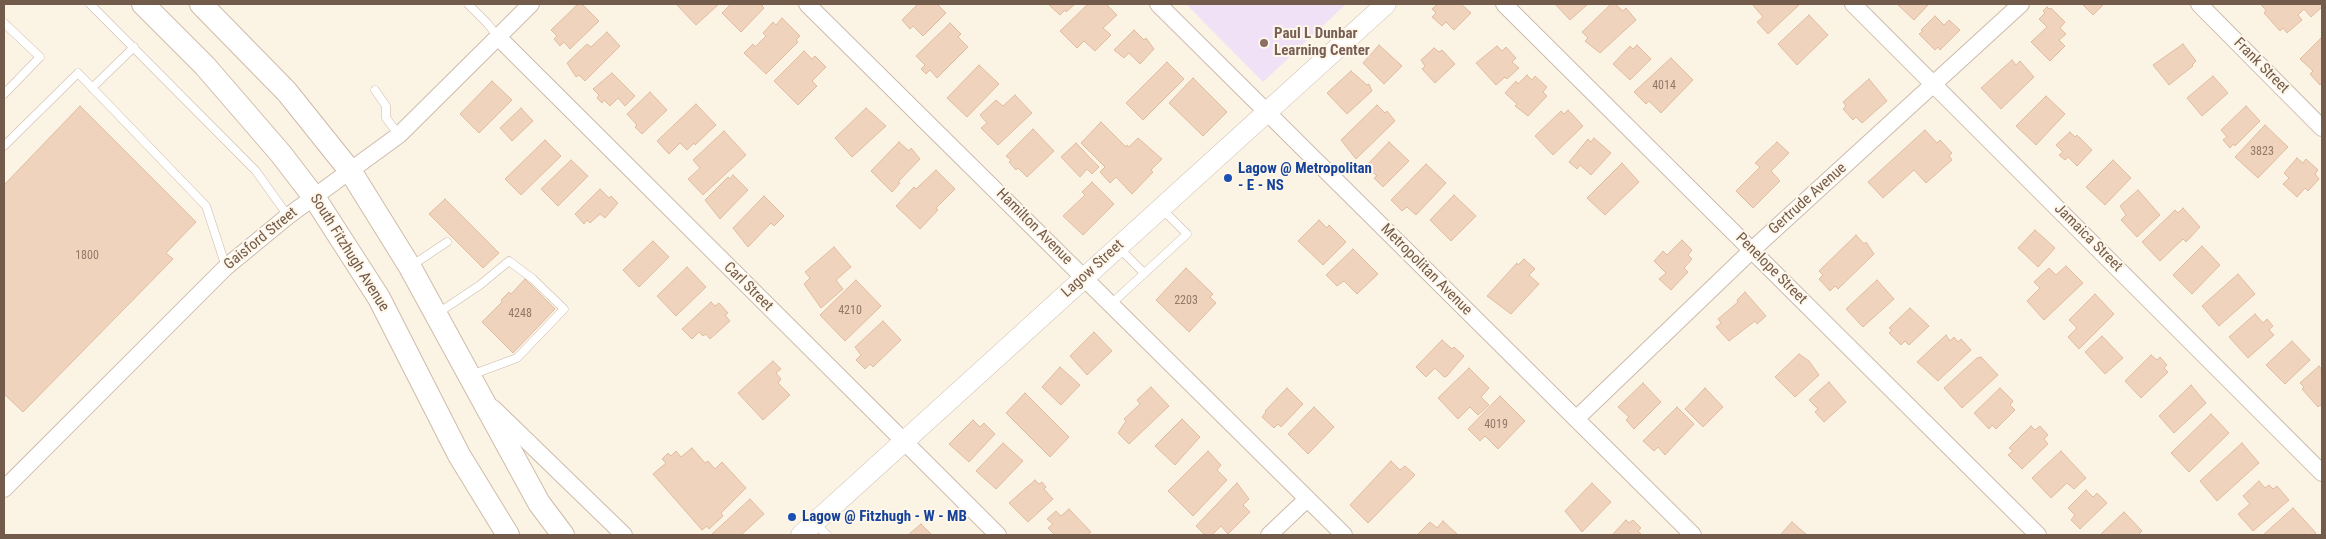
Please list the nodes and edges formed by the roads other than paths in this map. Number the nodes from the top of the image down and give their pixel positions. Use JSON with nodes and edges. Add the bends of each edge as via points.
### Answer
{"nodes":[{"id":1,"x":90,"y":4,"type":"edge"},
{"id":2,"x":143,"y":4,"type":"edge"},
{"id":3,"x":201,"y":4,"type":"edge"},
{"id":4,"x":468,"y":4,"type":"edge"},
{"id":5,"x":531,"y":4,"type":"edge"},
{"id":6,"x":808,"y":4,"type":"edge"},
{"id":7,"x":1158,"y":4,"type":"edge"},
{"id":8,"x":1386,"y":4,"type":"edge"},
{"id":9,"x":1504,"y":4,"type":"edge"},
{"id":10,"x":1853,"y":4,"type":"edge"},
{"id":11,"x":2021,"y":4,"type":"edge"},
{"id":12,"x":2199,"y":4,"type":"edge"},
{"id":13,"x":4,"y":22,"type":"edge"},
{"id":14,"x":499,"y":38,"type":"junction"},
{"id":15,"x":134,"y":48,"type":"junction"},
{"id":16,"x":1935,"y":84,"type":"junction"},
{"id":17,"x":92,"y":88,"type":"junction"},
{"id":18,"x":375,"y":90,"type":"dead end"},
{"id":19,"x":4,"y":94,"type":"edge"},
{"id":20,"x":1267,"y":112,"type":"junction"},
{"id":21,"x":2322,"y":128,"type":"edge"},
{"id":22,"x":399,"y":135,"type":"junction"},
{"id":23,"x":4,"y":146,"type":"edge"},
{"id":24,"x":351,"y":172,"type":"junction"},
{"id":25,"x":314,"y":197,"type":"junction"},
{"id":26,"x":1161,"y":208,"type":"junction"},
{"id":27,"x":288,"y":216,"type":"junction"},
{"id":28,"x":447,"y":242,"type":"dead end"},
{"id":29,"x":1118,"y":247,"type":"junction"},
{"id":30,"x":1752,"y":250,"type":"junction"},
{"id":31,"x":226,"y":266,"type":"junction"},
{"id":32,"x":410,"y":267,"type":"junction"},
{"id":33,"x":1144,"y":274,"type":"junction"},
{"id":34,"x":1085,"y":277,"type":"junction"},
{"id":35,"x":1112,"y":304,"type":"junction"},
{"id":36,"x":436,"y":314,"type":"junction"},
{"id":37,"x":469,"y":376,"type":"junction"},
{"id":38,"x":480,"y":396,"type":"junction"},
{"id":39,"x":1576,"y":419,"type":"junction"},
{"id":40,"x":903,"y":442,"type":"junction"},
{"id":41,"x":2322,"y":473,"type":"edge"},
{"id":42,"x":4,"y":489,"type":"edge"},
{"id":43,"x":1307,"y":499,"type":"junction"},
{"id":44,"x":814,"y":531,"type":"edge"},
{"id":45,"x":508,"y":535,"type":"edge"},
{"id":46,"x":563,"y":535,"type":"edge"},
{"id":47,"x":624,"y":535,"type":"edge"},
{"id":48,"x":998,"y":535,"type":"edge"},
{"id":49,"x":1269,"y":535,"type":"edge"},
{"id":50,"x":1344,"y":535,"type":"edge"},
{"id":51,"x":1693,"y":535,"type":"edge"},
{"id":52,"x":2038,"y":535,"type":"edge"}],
"edges":[{"from":1,"to":15,"type":"lane"},
{"from":2,"to":25,"type":"main road","name":"South Fitzhugh Avenue","via":[[205,66]]},
{"from":3,"to":24,"type":"main road","via":[[287,92]]},
{"from":4,"to":14,"type":"lane"},
{"from":5,"to":14,"type":"street","name":"Gaisford Street"},
{"from":6,"to":34,"type":"street","name":"Hamilton Avenue"},
{"from":7,"to":20,"type":"street","name":"Metropolitan Avenue"},
{"from":8,"to":20,"type":"street","name":"Lagow Street"},
{"from":9,"to":30,"type":"street","name":"Penelope Street"},
{"from":10,"to":16,"type":"street","name":"Jamaica Street"},
{"from":11,"to":16,"type":"street","name":"Gertrude Avenue"},
{"from":12,"to":21,"type":"street","name":"Frank Street"},
{"from":13,"to":19,"type":"lane","via":[[40,57]]},
{"from":14,"to":22,"type":"street","name":"Gaisford Street"},
{"from":14,"to":40,"type":"street","name":"Carl Street"},
{"from":15,"to":17,"type":"lane"},
{"from":15,"to":27,"type":"lane","via":[[256,172]]},
{"from":16,"to":30,"type":"street","name":"Gertrude Avenue"},
{"from":16,"to":41,"type":"street","name":"Jamaica Street"},
{"from":17,"to":23,"type":"lane","via":[[78,73]]},
{"from":17,"to":31,"type":"lane","via":[[206,206]]},
{"from":18,"to":22,"type":"lane","via":[[386,106],[386,118]]},
{"from":20,"to":26,"type":"street","name":"Lagow Street"},
{"from":20,"to":39,"type":"street","name":"Metropolitan Avenue"},
{"from":22,"to":24,"type":"street","name":"Gaisford Street"},
{"from":24,"to":25,"type":"street","name":"Gaisford Street"},
{"from":24,"to":32,"type":"main road"},
{"from":25,"to":27,"type":"street","name":"Gaisford Street"},
{"from":25,"to":45,"type":"main road","name":"South Fitzhugh Avenue","via":[[379,298],[459,455]]},
{"from":26,"to":29,"type":"street","name":"Lagow Street"},
{"from":26,"to":33,"type":"lane","via":[[1187,234]]},
{"from":27,"to":31,"type":"street","name":"Gaisford Street"},
{"from":28,"to":32,"type":"lane"},
{"from":29,"to":33,"type":"lane"},
{"from":29,"to":34,"type":"street","name":"Lagow Street"},
{"from":30,"to":39,"type":"street","name":"Gertrude Avenue"},
{"from":30,"to":52,"type":"street","name":"Penelope Street"},
{"from":31,"to":42,"type":"street","name":"Gaisford Street"},
{"from":32,"to":36,"type":"main road"},
{"from":33,"to":35,"type":"lane"},
{"from":34,"to":35,"type":"street","name":"Hamilton Avenue"},
{"from":34,"to":40,"type":"street","name":"Lagow Street"},
{"from":35,"to":43,"type":"street","name":"Hamilton Avenue"},
{"from":36,"to":37,"type":"main road"},
{"from":36,"to":37,"type":"lane","via":[[509,261],[564,309],[517,358]]},
{"from":37,"to":38,"type":"main road"},
{"from":38,"to":46,"type":"main road","via":[[539,504]]},
{"from":38,"to":47,"type":"street"},
{"from":39,"to":51,"type":"street","name":"Metropolitan Avenue"},
{"from":40,"to":44,"type":"street","name":"Lagow Street"},
{"from":40,"to":48,"type":"street","name":"Carl Street"},
{"from":43,"to":49,"type":"street"},
{"from":43,"to":50,"type":"street","name":"Hamilton Avenue"}]}
